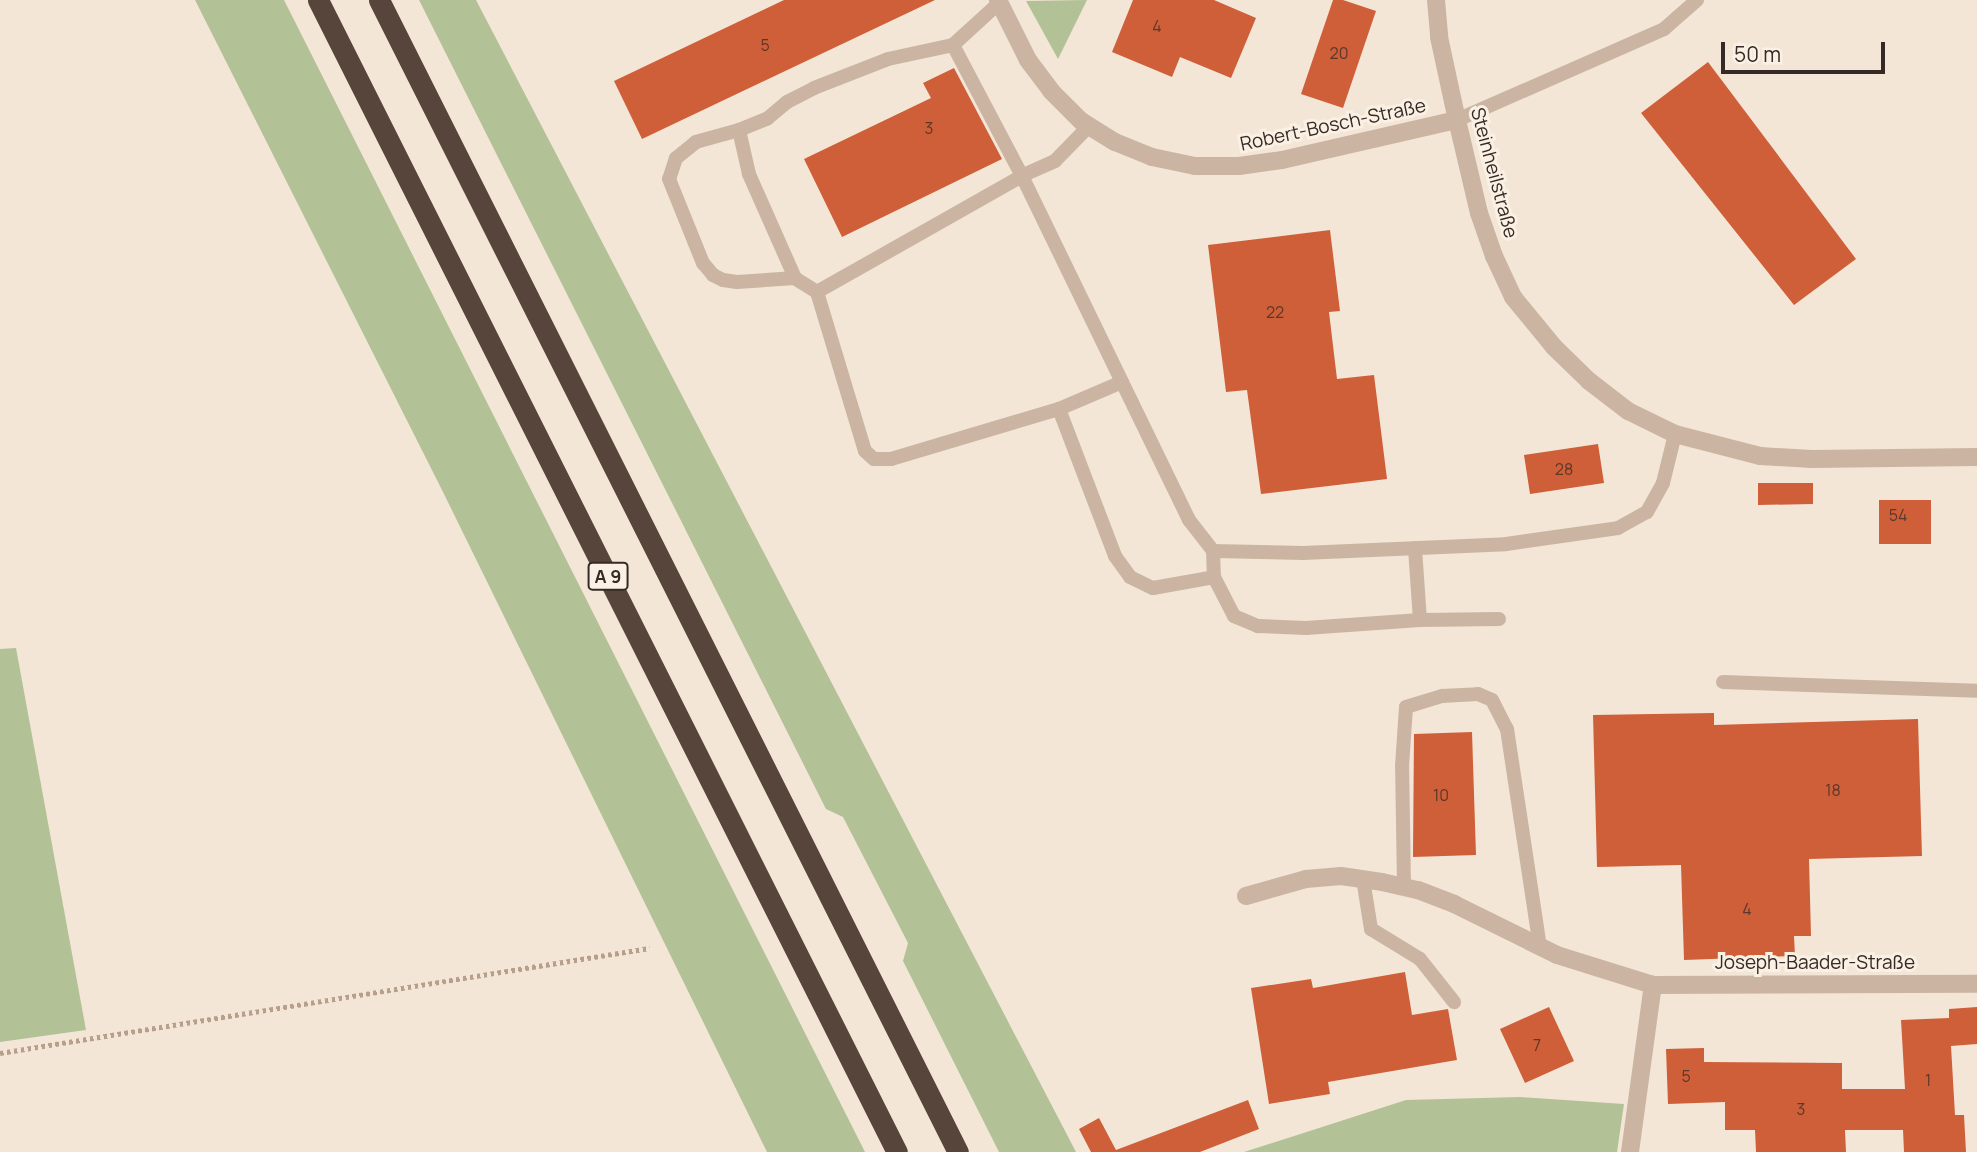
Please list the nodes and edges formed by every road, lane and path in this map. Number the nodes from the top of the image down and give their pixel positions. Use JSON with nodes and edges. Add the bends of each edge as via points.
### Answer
{"nodes":[{"id":1,"x":318,"y":0,"type":"edge"},
{"id":2,"x":379,"y":0,"type":"edge"},
{"id":3,"x":1436,"y":0,"type":"edge"},
{"id":4,"x":1697,"y":0,"type":"edge"},
{"id":5,"x":998,"y":1,"type":"edge"},
{"id":6,"x":953,"y":45,"type":"junction"},
{"id":7,"x":1457,"y":120,"type":"junction"},
{"id":8,"x":1089,"y":126,"type":"junction"},
{"id":9,"x":739,"y":130,"type":"junction"},
{"id":10,"x":1022,"y":176,"type":"junction"},
{"id":11,"x":795,"y":278,"type":"junction"},
{"id":12,"x":817,"y":292,"type":"junction"},
{"id":13,"x":1122,"y":382,"type":"junction"},
{"id":14,"x":1059,"y":409,"type":"junction"},
{"id":15,"x":1675,"y":434,"type":"junction"},
{"id":16,"x":1977,"y":457,"type":"edge"},
{"id":17,"x":1415,"y":548,"type":"junction"},
{"id":18,"x":1213,"y":551,"type":"junction"},
{"id":19,"x":1214,"y":577,"type":"junction"},
{"id":20,"x":1499,"y":619,"type":"dead end"},
{"id":21,"x":1420,"y":621,"type":"junction"},
{"id":22,"x":1723,"y":682,"type":"dead end"},
{"id":23,"x":1977,"y":691,"type":"edge"},
{"id":24,"x":1363,"y":879,"type":"junction"},
{"id":25,"x":1404,"y":887,"type":"junction"},
{"id":26,"x":1246,"y":896,"type":"dead end"},
{"id":27,"x":1540,"y":946,"type":"junction"},
{"id":28,"x":650,"y":948,"type":"dead end"},
{"id":29,"x":1977,"y":984,"type":"edge"},
{"id":30,"x":1653,"y":985,"type":"junction"},
{"id":31,"x":1454,"y":1002,"type":"dead end"},
{"id":32,"x":0,"y":1054,"type":"edge"},
{"id":33,"x":897,"y":1152,"type":"edge"},
{"id":34,"x":958,"y":1152,"type":"edge"},
{"id":35,"x":1630,"y":1152,"type":"edge"}],
"edges":[{"from":1,"to":33,"type":"highway","number":"A 9"},
{"from":2,"to":34,"type":"highway","number":"A 9"},
{"from":3,"to":7,"type":"street","name":"Steinheilstraße"},
{"from":4,"to":7,"type":"lane","via":[[1664,29]]},
{"from":5,"to":6,"type":"lane"},
{"from":5,"to":8,"type":"street","name":"Robert-Bosch-Straße","via":[[1028,60],[1051,91]]},
{"from":6,"to":9,"type":"lane","via":[[888,59],[814,88],[768,118]]},
{"from":6,"to":10,"type":"lane"},
{"from":7,"to":8,"type":"street","name":"Robert-Bosch-Straße","via":[[1239,166],[1195,166],[1153,158]]},
{"from":7,"to":15,"type":"street","name":"Steinheilstraße","via":[[1479,213],[1513,297],[1589,381],[1628,411]]},
{"from":8,"to":10,"type":"lane","via":[[1055,161]]},
{"from":9,"to":11,"type":"lane","via":[[749,174]]},
{"from":9,"to":11,"type":"lane","via":[[696,142],[676,158],[669,179],[703,263],[713,275],[737,282]]},
{"from":10,"to":12,"type":"lane"},
{"from":10,"to":13,"type":"lane"},
{"from":11,"to":12,"type":"lane"},
{"from":12,"to":14,"type":"lane","via":[[865,451],[874,459]]},
{"from":13,"to":14,"type":"lane"},
{"from":13,"to":18,"type":"lane","via":[[1189,520]]},
{"from":14,"to":19,"type":"lane","via":[[1115,556],[1130,577],[1153,588]]},
{"from":15,"to":16,"type":"street","name":"Steinheilstraße","via":[[1760,456]]},
{"from":15,"to":17,"type":"lane","via":[[1663,484],[1647,512],[1618,528],[1506,544]]},
{"from":17,"to":18,"type":"lane"},
{"from":17,"to":21,"type":"lane"},
{"from":18,"to":19,"type":"lane"},
{"from":19,"to":21,"type":"lane","via":[[1234,616],[1258,626]]},
{"from":20,"to":21,"type":"lane"},
{"from":22,"to":23,"type":"lane"},
{"from":24,"to":25,"type":"street","name":"Joseph-Baader-Straße"},
{"from":24,"to":26,"type":"street","name":"Joseph-Baader-Straße","via":[[1306,879]]},
{"from":24,"to":31,"type":"lane","via":[[1371,929],[1420,959]]},
{"from":25,"to":27,"type":"street","name":"Joseph-Baader-Straße","via":[[1454,904]]},
{"from":25,"to":27,"type":"lane","via":[[1406,707],[1442,696],[1478,694],[1492,700],[1507,729]]},
{"from":27,"to":30,"type":"street","name":"Joseph-Baader-Straße","via":[[1598,970]]},
{"from":28,"to":32,"type":"path"},
{"from":29,"to":30,"type":"street","name":"Joseph-Baader-Straße"},
{"from":30,"to":35,"type":"street"}]}
